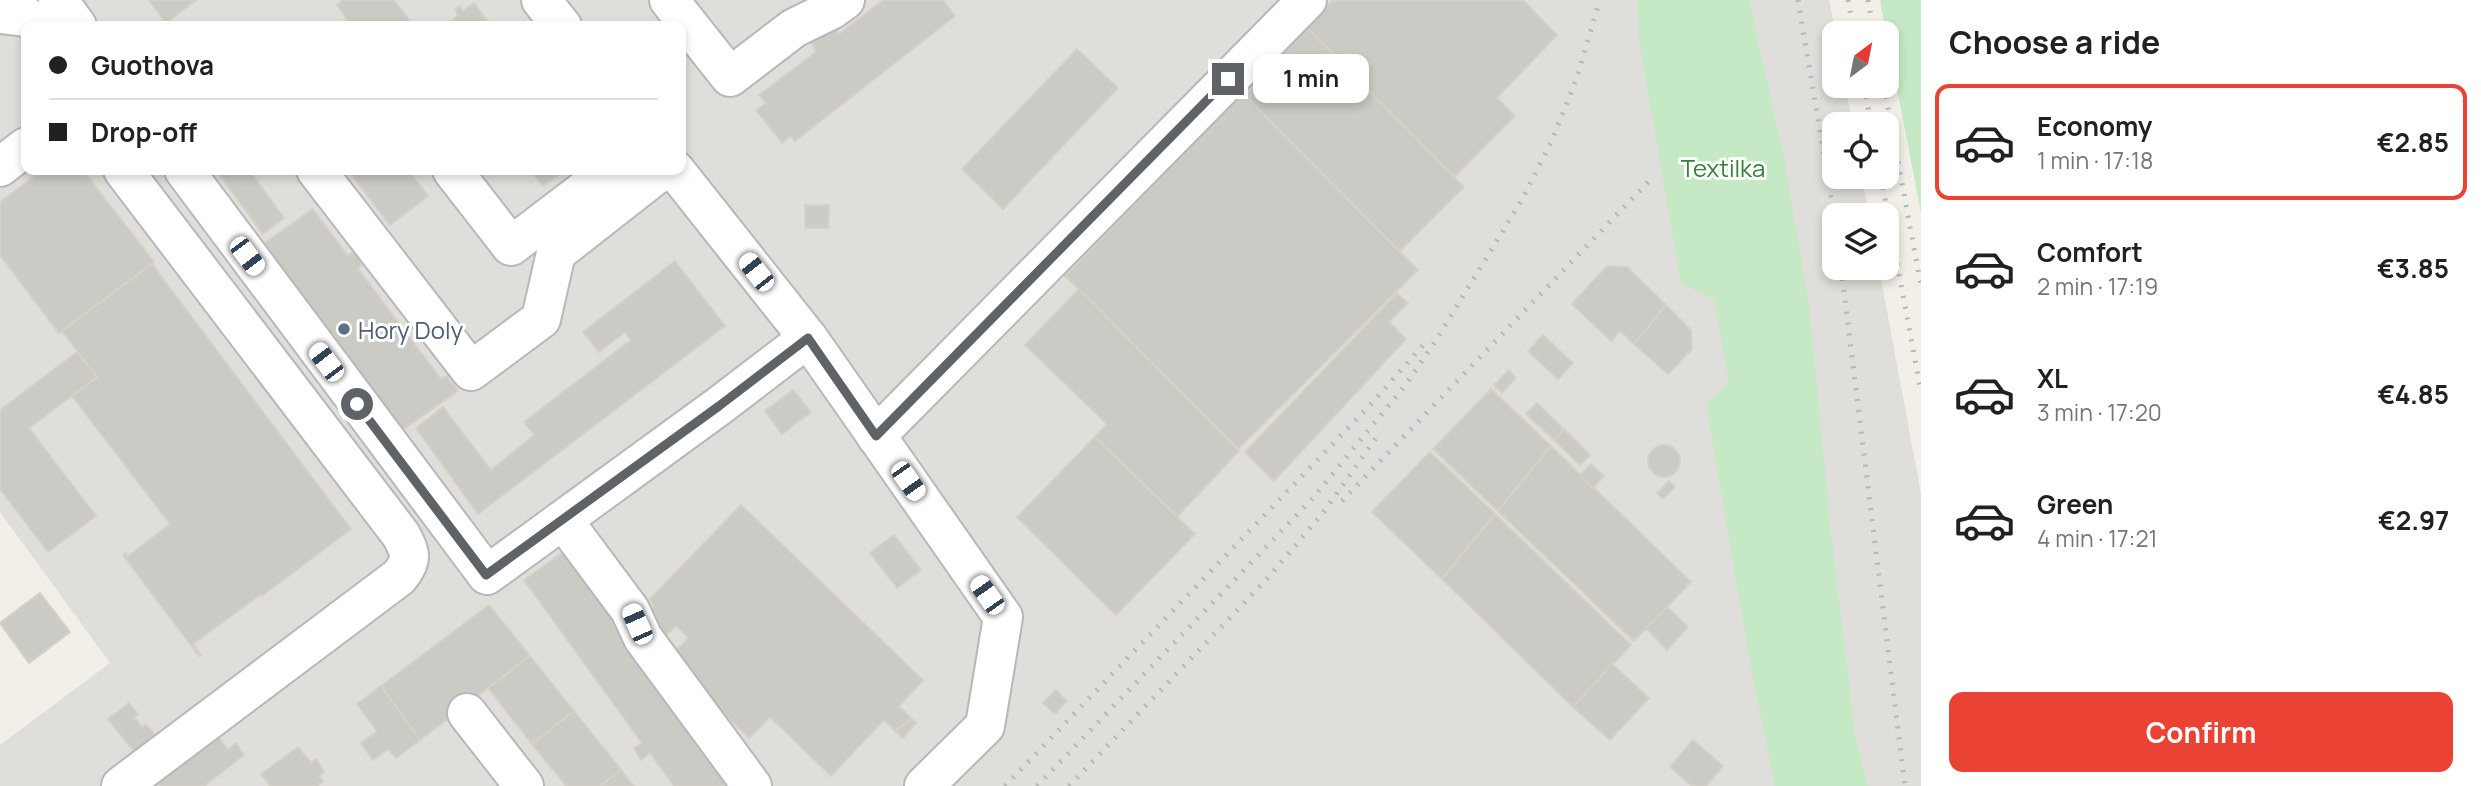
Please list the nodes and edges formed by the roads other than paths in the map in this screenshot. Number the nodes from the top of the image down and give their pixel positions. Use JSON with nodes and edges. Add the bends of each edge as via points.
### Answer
{"nodes":[{"id":1,"x":58,"y":0,"type":"edge"},
{"id":2,"x":670,"y":0,"type":"edge"},
{"id":3,"x":845,"y":0,"type":"edge"},
{"id":4,"x":1307,"y":0,"type":"edge"},
{"id":5,"x":0,"y":14,"type":"edge"},
{"id":6,"x":32,"y":21,"type":"edge"},
{"id":7,"x":73,"y":21,"type":"edge"},
{"id":8,"x":21,"y":151,"type":"edge"},
{"id":9,"x":0,"y":167,"type":"edge"},
{"id":10,"x":127,"y":175,"type":"edge"},
{"id":11,"x":152,"y":175,"type":"edge"},
{"id":12,"x":188,"y":175,"type":"edge"},
{"id":13,"x":320,"y":175,"type":"edge"},
{"id":14,"x":457,"y":175,"type":"edge"},
{"id":15,"x":604,"y":175,"type":"edge"},
{"id":16,"x":656,"y":175,"type":"edge"},
{"id":17,"x":679,"y":175,"type":"edge"},
{"id":18,"x":808,"y":338,"type":"junction"},
{"id":19,"x":876,"y":436,"type":"junction"},
{"id":20,"x":563,"y":520,"type":"junction"},
{"id":21,"x":409,"y":565,"type":"junction"},
{"id":22,"x":467,"y":713,"type":"dead end"},
{"id":23,"x":121,"y":786,"type":"edge"},
{"id":24,"x":524,"y":786,"type":"edge"},
{"id":25,"x":752,"y":786,"type":"edge"},
{"id":26,"x":924,"y":786,"type":"edge"}],
"edges":[{"from":1,"to":7,"type":"street"},
{"from":2,"to":3,"type":"street","via":[[730,77],[794,28]]},
{"from":4,"to":19,"type":"street"},
{"from":5,"to":6,"type":"street"},
{"from":8,"to":9,"type":"street"},
{"from":10,"to":21,"type":"street","via":[[401,535],[409,551]]},
{"from":11,"to":21,"type":"street","via":[[424,534],[424,554]]},
{"from":12,"to":20,"type":"street","via":[[486,575]]},
{"from":13,"to":16,"type":"street","via":[[471,371],[541,319],[556,253]]},
{"from":14,"to":15,"type":"street","via":[[511,246]]},
{"from":17,"to":18,"type":"street"},
{"from":18,"to":19,"type":"street"},
{"from":18,"to":20,"type":"street"},
{"from":19,"to":26,"type":"street","via":[[1003,617],[985,726]]},
{"from":20,"to":25,"type":"street"},
{"from":21,"to":23,"type":"street","via":[[399,578]]},
{"from":22,"to":24,"type":"street"}]}
